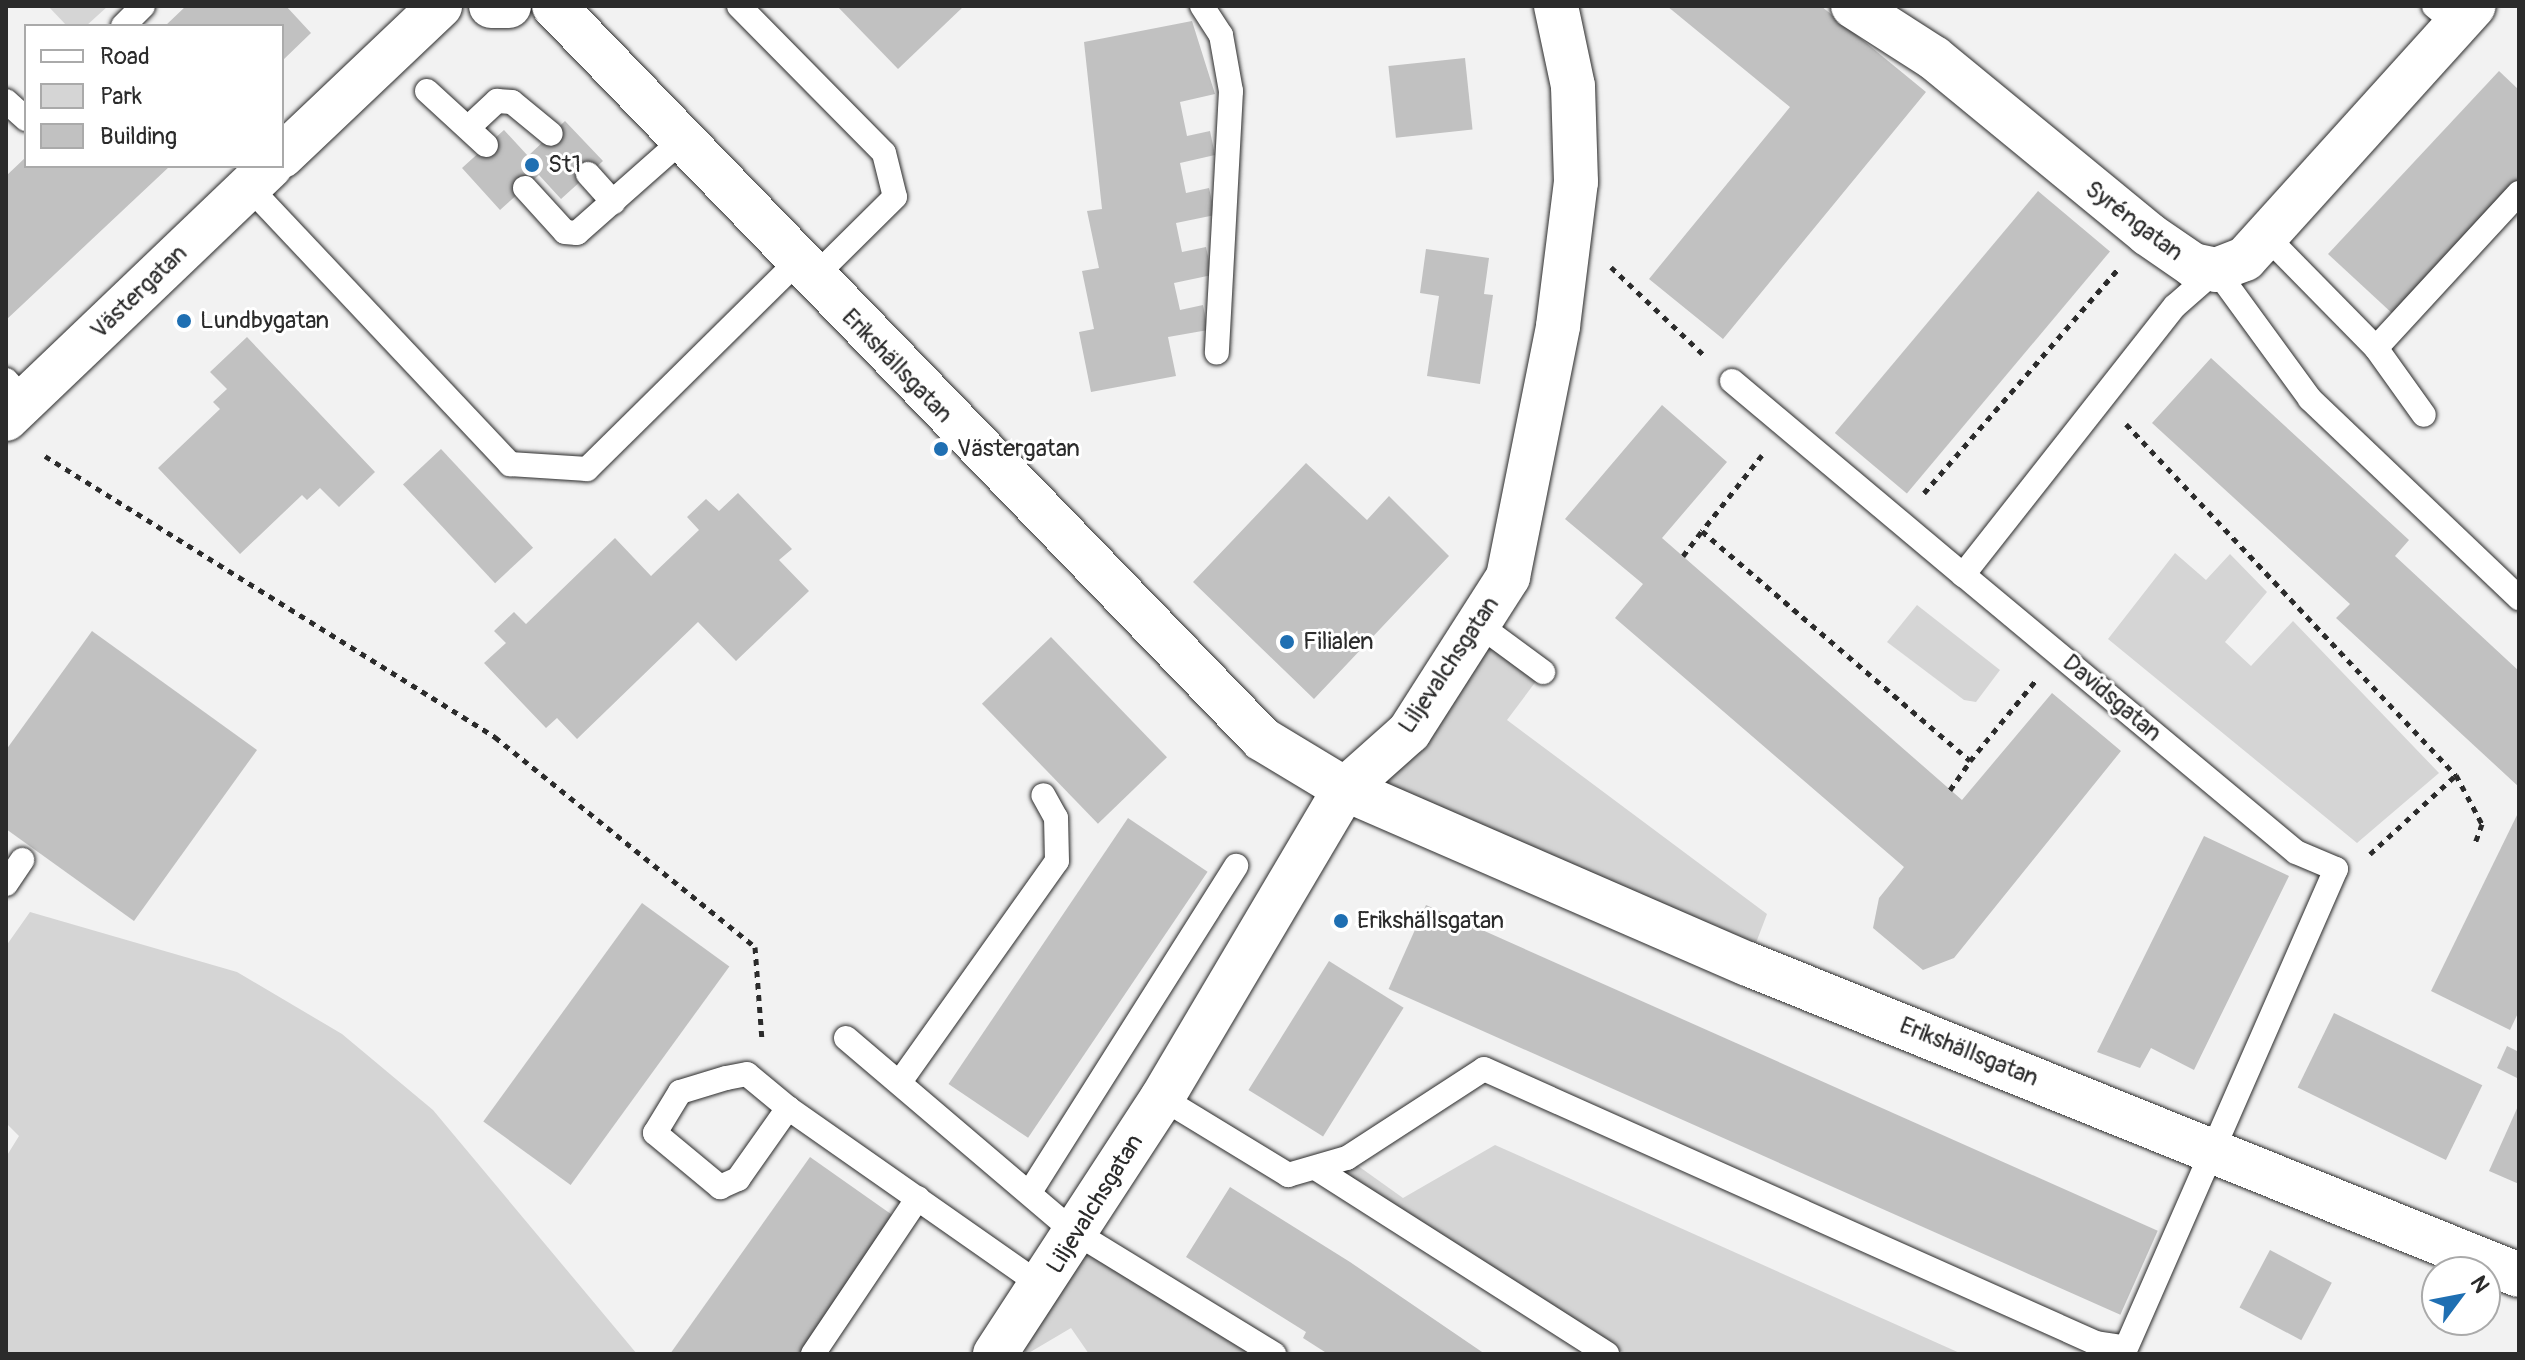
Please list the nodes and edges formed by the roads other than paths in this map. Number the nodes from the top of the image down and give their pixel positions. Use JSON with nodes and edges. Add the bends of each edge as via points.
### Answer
{"nodes":[{"id":1,"x":143,"y":6,"type":"edge"},
{"id":2,"x":440,"y":6,"type":"edge"},
{"id":3,"x":491,"y":6,"type":"edge"},
{"id":4,"x":509,"y":6,"type":"edge"},
{"id":5,"x":554,"y":6,"type":"edge"},
{"id":6,"x":739,"y":6,"type":"edge"},
{"id":7,"x":1202,"y":6,"type":"edge"},
{"id":8,"x":1556,"y":6,"type":"edge"},
{"id":9,"x":1873,"y":12,"type":"edge"},
{"id":10,"x":2454,"y":12,"type":"edge"},
{"id":11,"x":125,"y":24,"type":"edge"},
{"id":12,"x":427,"y":91,"type":"dead end"},
{"id":13,"x":6,"y":101,"type":"edge"},
{"id":14,"x":24,"y":117,"type":"edge"},
{"id":15,"x":470,"y":126,"type":"junction"},
{"id":16,"x":551,"y":134,"type":"dead end"},
{"id":17,"x":681,"y":141,"type":"junction"},
{"id":18,"x":486,"y":145,"type":"dead end"},
{"id":19,"x":284,"y":154,"type":"edge"},
{"id":20,"x":588,"y":174,"type":"dead end"},
{"id":21,"x":260,"y":176,"type":"edge"},
{"id":22,"x":525,"y":188,"type":"dead end"},
{"id":23,"x":2519,"y":193,"type":"edge"},
{"id":24,"x":613,"y":202,"type":"junction"},
{"id":25,"x":2263,"y":233,"type":"junction"},
{"id":26,"x":2216,"y":270,"type":"junction"},
{"id":27,"x":804,"y":271,"type":"junction"},
{"id":28,"x":2376,"y":348,"type":"junction"},
{"id":29,"x":1217,"y":353,"type":"dead end"},
{"id":30,"x":1732,"y":381,"type":"road end"},
{"id":31,"x":12,"y":400,"type":"edge"},
{"id":32,"x":2424,"y":415,"type":"dead end"},
{"id":33,"x":1963,"y":575,"type":"junction"},
{"id":34,"x":2519,"y":598,"type":"edge"},
{"id":35,"x":1478,"y":624,"type":"junction"},
{"id":36,"x":1543,"y":672,"type":"dead end"},
{"id":37,"x":1345,"y":789,"type":"junction"},
{"id":38,"x":1043,"y":795,"type":"dead end"},
{"id":39,"x":22,"y":860,"type":"dead end"},
{"id":40,"x":1236,"y":866,"type":"dead end"},
{"id":41,"x":6,"y":884,"type":"edge"},
{"id":42,"x":846,"y":1038,"type":"dead end"},
{"id":43,"x":902,"y":1079,"type":"junction"},
{"id":44,"x":1162,"y":1098,"type":"junction"},
{"id":45,"x":788,"y":1108,"type":"junction"},
{"id":46,"x":2214,"y":1151,"type":"junction"},
{"id":47,"x":1317,"y":1169,"type":"junction"},
{"id":48,"x":1030,"y":1192,"type":"junction"},
{"id":49,"x":918,"y":1198,"type":"junction"},
{"id":50,"x":1073,"y":1231,"type":"junction"},
{"id":51,"x":2519,"y":1275,"type":"edge"},
{"id":52,"x":1044,"y":1287,"type":"junction"},
{"id":53,"x":1011,"y":1346,"type":"edge"},
{"id":54,"x":813,"y":1354,"type":"edge"},
{"id":55,"x":1274,"y":1354,"type":"edge"},
{"id":56,"x":1607,"y":1354,"type":"edge"}],
"edges":[{"from":1,"to":11,"type":"lane"},
{"from":2,"to":19,"type":"street"},
{"from":3,"to":4,"type":"street"},
{"from":5,"to":17,"type":"street","name":"Erikshällsgatan"},
{"from":6,"to":27,"type":"lane","via":[[884,153],[895,197]]},
{"from":7,"to":29,"type":"lane","via":[[1221,35],[1231,91]]},
{"from":8,"to":35,"type":"street","name":"Liljevalchsgatan","via":[[1573,86],[1576,182],[1558,326],[1508,577]]},
{"from":9,"to":26,"type":"street","name":"Syréngatan","via":[[2148,234],[2193,265]]},
{"from":10,"to":25,"type":"street"},
{"from":12,"to":15,"type":"lane"},
{"from":13,"to":14,"type":"lane"},
{"from":15,"to":16,"type":"lane","via":[[497,101],[512,102]]},
{"from":15,"to":18,"type":"lane"},
{"from":17,"to":24,"type":"lane"},
{"from":17,"to":27,"type":"street","name":"Erikshällsgatan"},
{"from":20,"to":24,"type":"lane"},
{"from":21,"to":27,"type":"lane","via":[[510,464],[587,469]]},
{"from":21,"to":31,"type":"street","name":"Västergatan"},
{"from":22,"to":24,"type":"lane","via":[[565,232],[577,233]]},
{"from":23,"to":28,"type":"lane"},
{"from":25,"to":26,"type":"street","via":[[2245,259]]},
{"from":25,"to":28,"type":"lane"},
{"from":26,"to":33,"type":"lane","via":[[2175,306]]},
{"from":26,"to":34,"type":"lane","via":[[2310,399]]},
{"from":27,"to":37,"type":"street","name":"Erikshällsgatan","via":[[1262,739]]},
{"from":28,"to":32,"type":"lane"},
{"from":30,"to":33,"type":"lane","name":"Davidsgatan"},
{"from":33,"to":46,"type":"lane","name":"Davidsgatan","via":[[2296,852],[2336,869]]},
{"from":35,"to":36,"type":"lane"},
{"from":35,"to":37,"type":"street","name":"Liljevalchsgatan","via":[[1409,732]]},
{"from":37,"to":44,"type":"street","name":"Liljevalchsgatan"},
{"from":37,"to":46,"type":"street","name":"Erikshällsgatan","via":[[1748,964]]},
{"from":38,"to":43,"type":"lane","via":[[1056,818],[1057,861]]},
{"from":39,"to":41,"type":"lane"},
{"from":40,"to":48,"type":"lane"},
{"from":42,"to":43,"type":"lane"},
{"from":43,"to":48,"type":"lane"},
{"from":44,"to":47,"type":"lane","via":[[1288,1175]]},
{"from":44,"to":50,"type":"street","name":"Liljevalchsgatan"},
{"from":45,"to":45,"type":"lane","via":[[738,1179],[720,1187],[655,1133],[680,1092],[747,1074]]},
{"from":45,"to":49,"type":"lane"},
{"from":46,"to":47,"type":"lane","via":[[2126,1348],[2096,1343],[1484,1069],[1347,1158]]},
{"from":46,"to":51,"type":"street","name":"Erikshällsgatan"},
{"from":47,"to":56,"type":"lane"},
{"from":48,"to":50,"type":"lane"},
{"from":49,"to":52,"type":"lane"},
{"from":49,"to":54,"type":"lane"},
{"from":50,"to":52,"type":"street","name":"Liljevalchsgatan"},
{"from":50,"to":55,"type":"lane"},
{"from":52,"to":53,"type":"street","name":"Liljevalchsgatan"}]}
